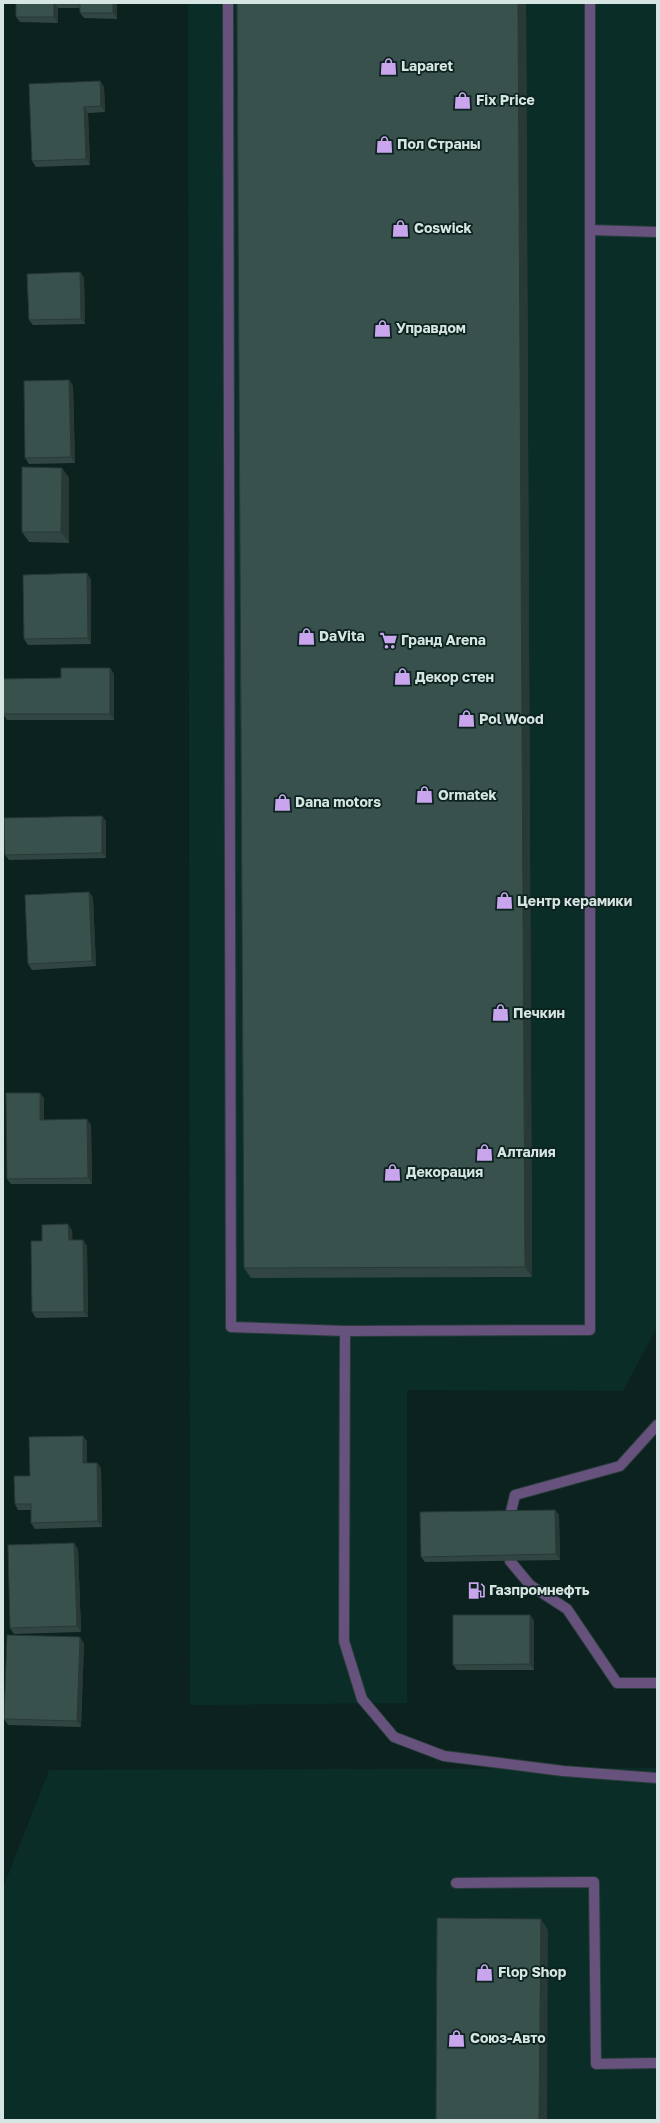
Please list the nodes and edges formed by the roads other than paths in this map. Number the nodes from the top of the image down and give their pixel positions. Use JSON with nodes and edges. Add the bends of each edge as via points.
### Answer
{"nodes":[{"id":1,"x":228,"y":3,"type":"edge"},
{"id":2,"x":590,"y":3,"type":"edge"},
{"id":3,"x":590,"y":230,"type":"junction"},
{"id":4,"x":657,"y":232,"type":"edge"},
{"id":5,"x":345,"y":1330,"type":"junction"},
{"id":6,"x":657,"y":1425,"type":"edge"},
{"id":7,"x":510,"y":1516,"type":"edge"},
{"id":8,"x":510,"y":1561,"type":"edge"},
{"id":9,"x":657,"y":1683,"type":"edge"},
{"id":10,"x":657,"y":1778,"type":"edge"},
{"id":11,"x":456,"y":1883,"type":"dead end"},
{"id":12,"x":657,"y":2063,"type":"edge"}],
"edges":[{"from":1,"to":5,"type":"lane","via":[[231,1327]]},
{"from":2,"to":3,"type":"lane"},
{"from":3,"to":4,"type":"lane"},
{"from":3,"to":5,"type":"lane","via":[[590,1330]]},
{"from":5,"to":10,"type":"lane","via":[[344,1641],[362,1699],[394,1736],[444,1756]]},
{"from":6,"to":7,"type":"lane","via":[[620,1466],[516,1495]]},
{"from":8,"to":9,"type":"lane","via":[[530,1585],[567,1610],[617,1683]]},
{"from":11,"to":12,"type":"lane","via":[[594,1882],[596,2064]]}]}
